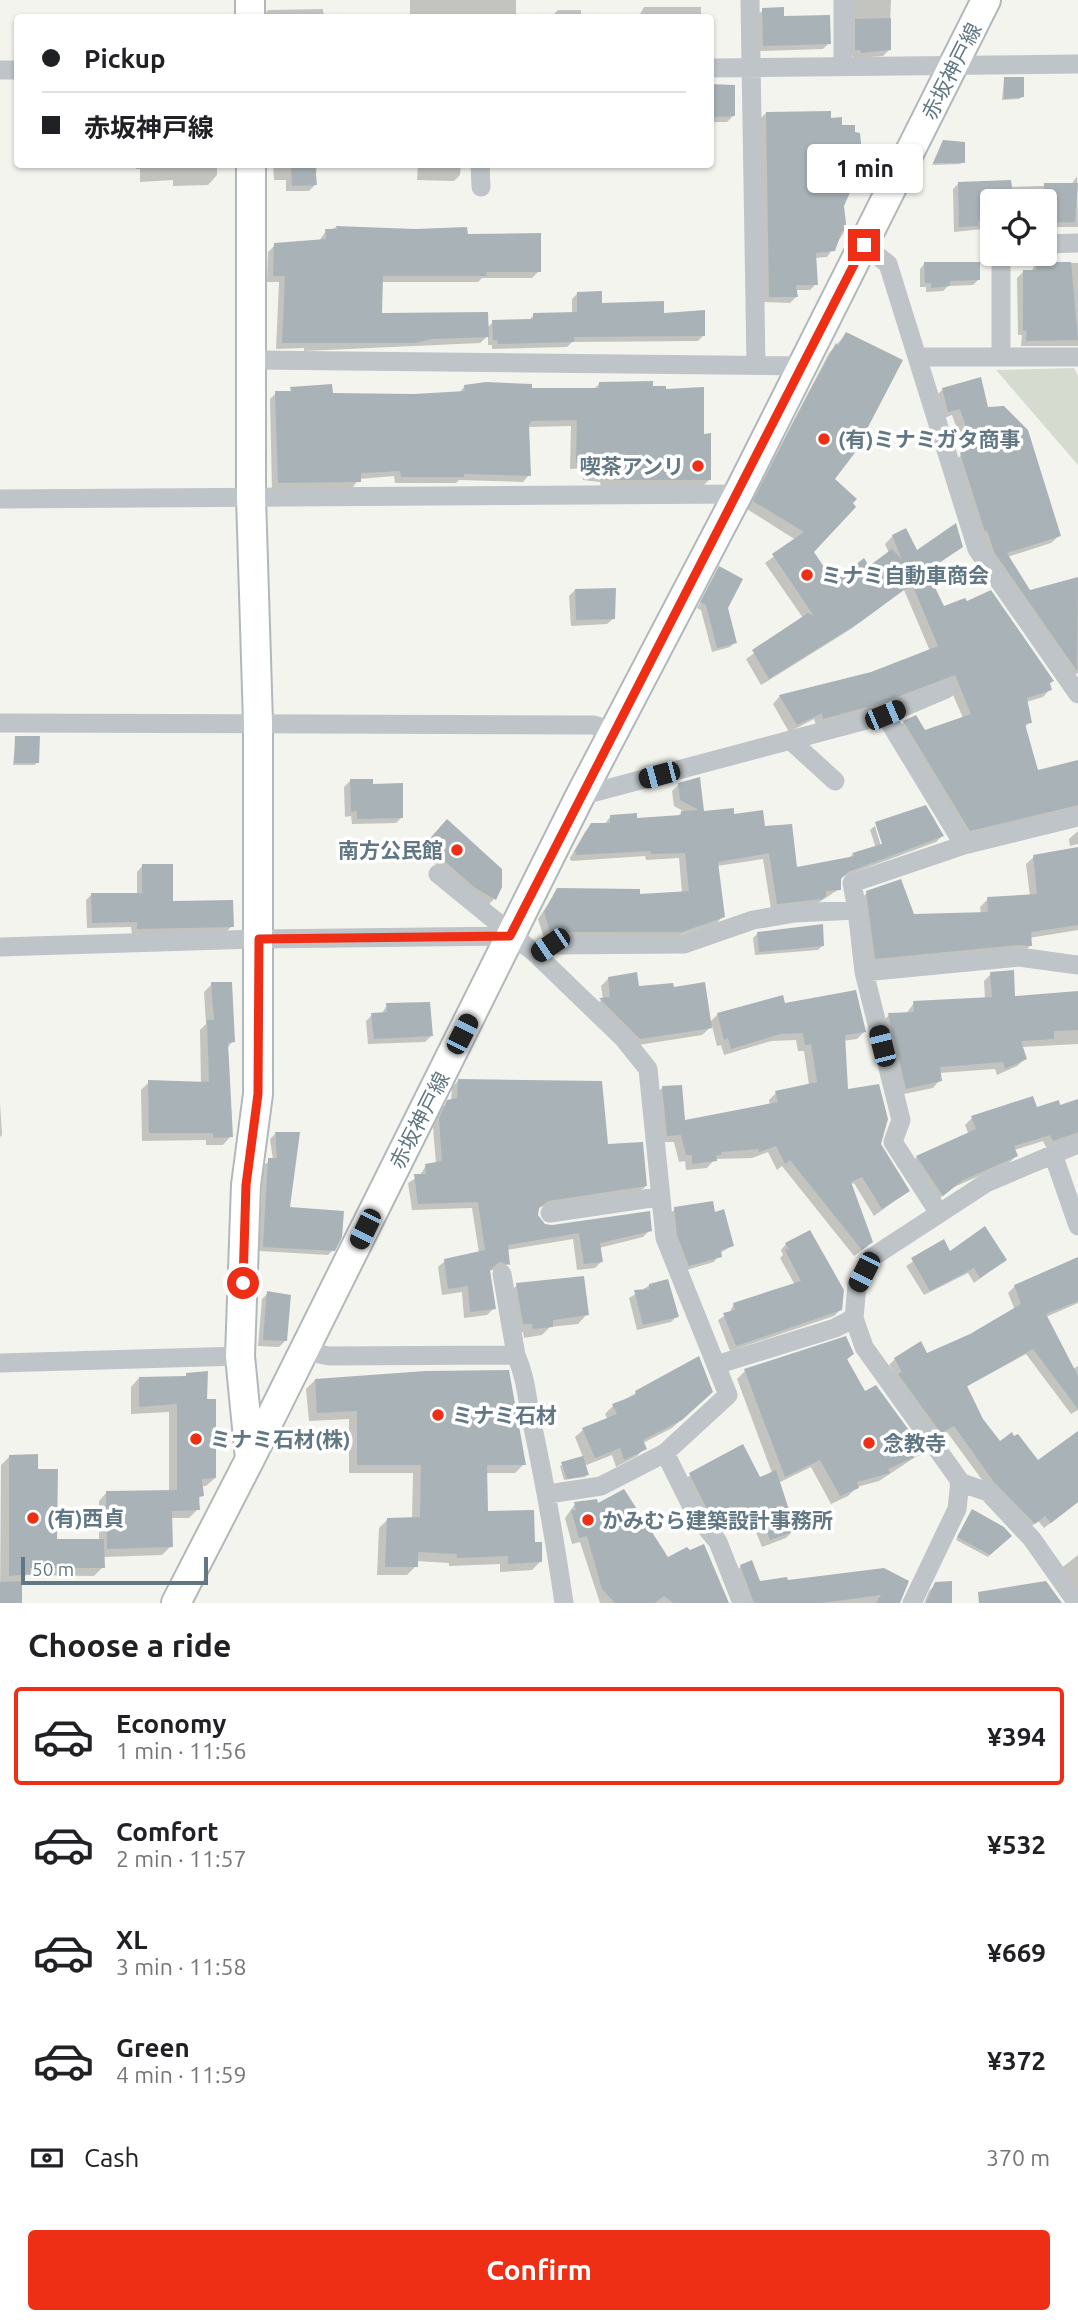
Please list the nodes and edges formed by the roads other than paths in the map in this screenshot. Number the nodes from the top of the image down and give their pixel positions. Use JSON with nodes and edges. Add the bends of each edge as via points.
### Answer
{"nodes":[{"id":1,"x":750,"y":0,"type":"edge"},
{"id":2,"x":843,"y":0,"type":"edge"},
{"id":3,"x":986,"y":0,"type":"edge"},
{"id":4,"x":954,"y":64,"type":"junction"},
{"id":5,"x":1078,"y":64,"type":"edge"},
{"id":6,"x":843,"y":66,"type":"junction"},
{"id":7,"x":714,"y":68,"type":"edge"},
{"id":8,"x":750,"y":68,"type":"junction"},
{"id":9,"x":251,"y":168,"type":"edge"},
{"id":10,"x":480,"y":168,"type":"edge"},
{"id":11,"x":481,"y":187,"type":"dead end"},
{"id":12,"x":1078,"y":243,"type":"edge"},
{"id":13,"x":1057,"y":244,"type":"edge"},
{"id":14,"x":864,"y":245,"type":"junction"},
{"id":15,"x":1001,"y":266,"type":"edge"},
{"id":16,"x":1000,"y":355,"type":"junction"},
{"id":17,"x":919,"y":356,"type":"junction"},
{"id":18,"x":1078,"y":357,"type":"edge"},
{"id":19,"x":252,"y":360,"type":"junction"},
{"id":20,"x":756,"y":365,"type":"junction"},
{"id":21,"x":802,"y":366,"type":"junction"},
{"id":22,"x":738,"y":494,"type":"junction"},
{"id":23,"x":251,"y":497,"type":"junction"},
{"id":24,"x":0,"y":499,"type":"edge"},
{"id":25,"x":946,"y":689,"type":"dead end"},
{"id":26,"x":1078,"y":694,"type":"edge"},
{"id":27,"x":885,"y":715,"type":"junction"},
{"id":28,"x":0,"y":723,"type":"edge"},
{"id":29,"x":258,"y":723,"type":"junction"},
{"id":30,"x":614,"y":731,"type":"junction"},
{"id":31,"x":790,"y":740,"type":"junction"},
{"id":32,"x":835,"y":781,"type":"dead end"},
{"id":33,"x":580,"y":796,"type":"junction"},
{"id":34,"x":1078,"y":817,"type":"edge"},
{"id":35,"x":964,"y":845,"type":"junction"},
{"id":36,"x":438,"y":874,"type":"dead end"},
{"id":37,"x":857,"y":910,"type":"junction"},
{"id":38,"x":510,"y":936,"type":"junction"},
{"id":39,"x":259,"y":939,"type":"junction"},
{"id":40,"x":0,"y":947,"type":"edge"},
{"id":41,"x":536,"y":954,"type":"junction"},
{"id":42,"x":1078,"y":965,"type":"edge"},
{"id":43,"x":864,"y":972,"type":"junction"},
{"id":44,"x":1078,"y":1144,"type":"edge"},
{"id":45,"x":1053,"y":1154,"type":"junction"},
{"id":46,"x":658,"y":1197,"type":"junction"},
{"id":47,"x":550,"y":1213,"type":"dead end"},
{"id":48,"x":939,"y":1213,"type":"junction"},
{"id":49,"x":1078,"y":1226,"type":"edge"},
{"id":50,"x":502,"y":1274,"type":"dead end"},
{"id":51,"x":854,"y":1318,"type":"junction"},
{"id":52,"x":304,"y":1351,"type":"junction"},
{"id":53,"x":516,"y":1355,"type":"junction"},
{"id":54,"x":240,"y":1356,"type":"junction"},
{"id":55,"x":0,"y":1363,"type":"edge"},
{"id":56,"x":716,"y":1365,"type":"junction"},
{"id":57,"x":665,"y":1453,"type":"junction"},
{"id":58,"x":250,"y":1460,"type":"junction"},
{"id":59,"x":959,"y":1482,"type":"junction"},
{"id":60,"x":548,"y":1494,"type":"junction"},
{"id":61,"x":176,"y":1603,"type":"edge"},
{"id":62,"x":565,"y":1603,"type":"edge"},
{"id":63,"x":742,"y":1603,"type":"edge"},
{"id":64,"x":912,"y":1603,"type":"edge"},
{"id":65,"x":1077,"y":1603,"type":"edge"}],
"edges":[{"from":1,"to":8,"type":"street"},
{"from":2,"to":6,"type":"street"},
{"from":3,"to":4,"type":"main road","name":"赤坂神戸線"},
{"from":4,"to":5,"type":"street"},
{"from":4,"to":6,"type":"street"},
{"from":4,"to":14,"type":"main road","name":"赤坂神戸線"},
{"from":6,"to":8,"type":"street"},
{"from":7,"to":8,"type":"street"},
{"from":8,"to":20,"type":"street"},
{"from":9,"to":19,"type":"main road"},
{"from":10,"to":11,"type":"street"},
{"from":12,"to":13,"type":"street"},
{"from":14,"to":17,"type":"street","via":[[888,264]]},
{"from":14,"to":21,"type":"main road","name":"赤坂神戸線"},
{"from":15,"to":16,"type":"street"},
{"from":16,"to":17,"type":"street"},
{"from":16,"to":18,"type":"street"},
{"from":17,"to":26,"type":"street","via":[[977,549]]},
{"from":19,"to":20,"type":"street"},
{"from":19,"to":23,"type":"main road"},
{"from":20,"to":21,"type":"street"},
{"from":21,"to":22,"type":"main road","name":"赤坂神戸線"},
{"from":22,"to":23,"type":"street"},
{"from":22,"to":30,"type":"main road","name":"赤坂神戸線"},
{"from":23,"to":24,"type":"street"},
{"from":23,"to":29,"type":"main road"},
{"from":25,"to":27,"type":"street"},
{"from":27,"to":31,"type":"street"},
{"from":27,"to":35,"type":"street"},
{"from":28,"to":29,"type":"street"},
{"from":29,"to":30,"type":"street","via":[[593,725]]},
{"from":29,"to":39,"type":"main road"},
{"from":30,"to":33,"type":"main road","name":"赤坂神戸線"},
{"from":31,"to":32,"type":"street"},
{"from":31,"to":33,"type":"street"},
{"from":33,"to":38,"type":"main road","name":"赤坂神戸線"},
{"from":34,"to":35,"type":"street"},
{"from":35,"to":37,"type":"street","via":[[852,883]]},
{"from":36,"to":38,"type":"street"},
{"from":37,"to":41,"type":"street","via":[[753,920],[684,944],[550,945]]},
{"from":37,"to":43,"type":"street"},
{"from":38,"to":39,"type":"street"},
{"from":38,"to":41,"type":"street"},
{"from":38,"to":52,"type":"main road","name":"赤坂神戸線"},
{"from":39,"to":40,"type":"street"},
{"from":39,"to":54,"type":"main road","via":[[258,1094],[246,1185]]},
{"from":41,"to":46,"type":"street","via":[[648,1069]]},
{"from":42,"to":43,"type":"street","via":[[1019,957]]},
{"from":43,"to":48,"type":"street","via":[[901,1120],[893,1142]]},
{"from":44,"to":45,"type":"street"},
{"from":45,"to":48,"type":"street","via":[[986,1183]]},
{"from":45,"to":49,"type":"street"},
{"from":46,"to":47,"type":"street"},
{"from":46,"to":56,"type":"street","via":[[665,1238]]},
{"from":48,"to":51,"type":"street","via":[[871,1258],[857,1285]]},
{"from":50,"to":53,"type":"street"},
{"from":51,"to":56,"type":"street"},
{"from":51,"to":59,"type":"street","via":[[864,1347]]},
{"from":52,"to":53,"type":"street","via":[[329,1356]]},
{"from":52,"to":58,"type":"main road","name":"赤坂神戸線"},
{"from":53,"to":60,"type":"street","via":[[527,1382]]},
{"from":54,"to":55,"type":"street"},
{"from":54,"to":58,"type":"main road"},
{"from":56,"to":57,"type":"street","via":[[728,1395]]},
{"from":57,"to":60,"type":"street","via":[[601,1486]]},
{"from":57,"to":63,"type":"street","via":[[696,1515],[718,1542]]},
{"from":58,"to":61,"type":"main road","name":"赤坂神戸線"},
{"from":59,"to":64,"type":"street","via":[[957,1509]]},
{"from":59,"to":65,"type":"street","via":[[988,1492],[1032,1539]]},
{"from":60,"to":62,"type":"street"}]}
